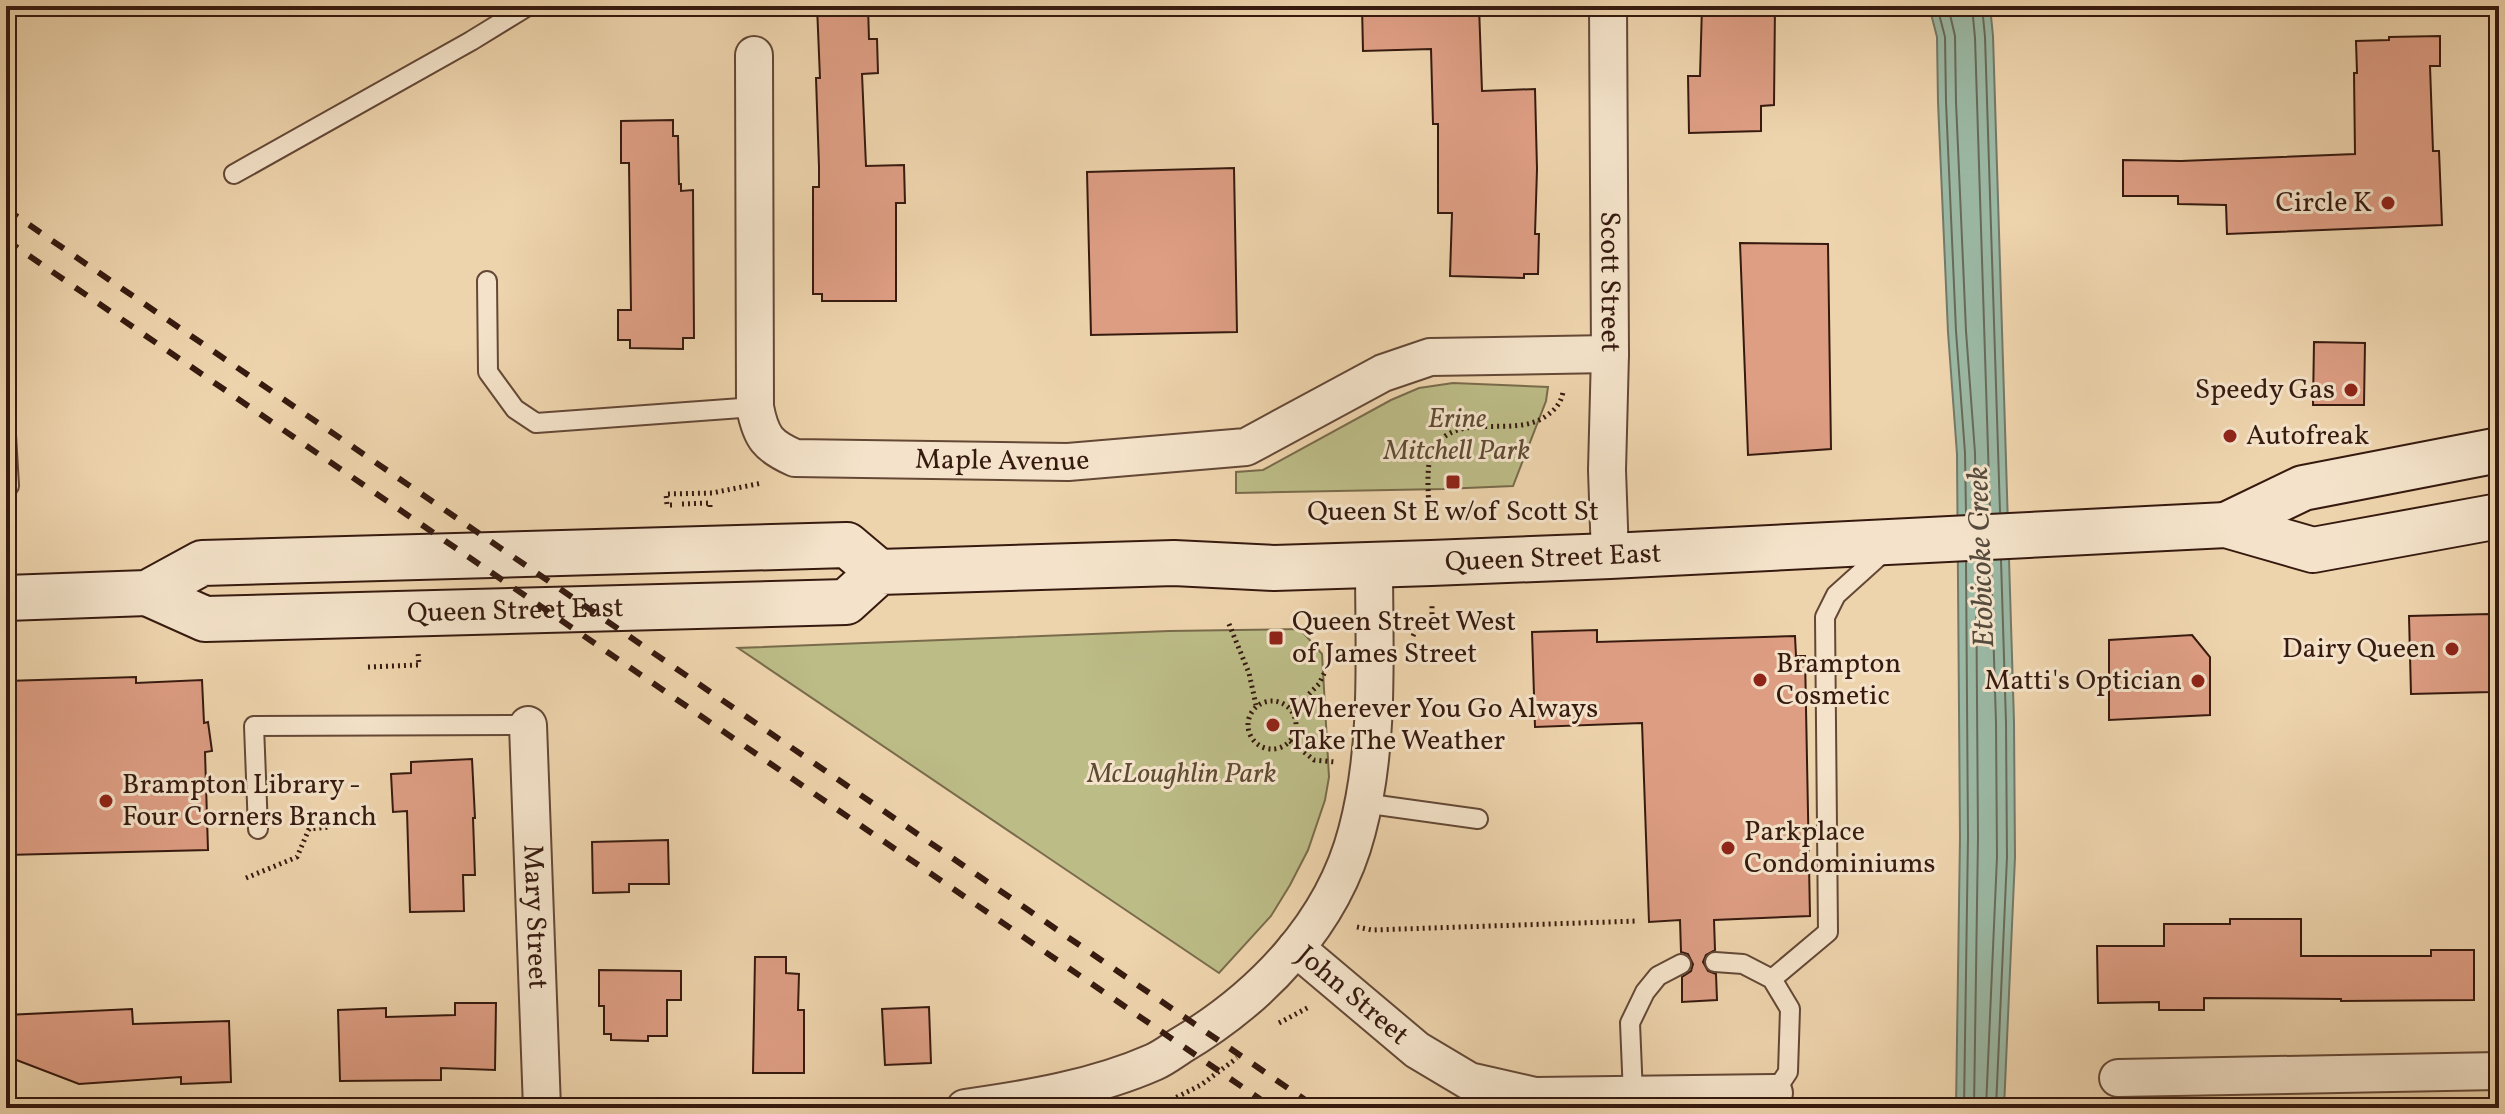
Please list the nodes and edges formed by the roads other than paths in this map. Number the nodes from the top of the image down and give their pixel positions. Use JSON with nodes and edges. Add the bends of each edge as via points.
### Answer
{"nodes":[{"id":1,"x":528,"y":6,"type":"edge"},
{"id":2,"x":1608,"y":6,"type":"edge"},
{"id":3,"x":754,"y":55,"type":"dead end"},
{"id":4,"x":234,"y":174,"type":"dead end"},
{"id":5,"x":487,"y":281,"type":"dead end"},
{"id":6,"x":1610,"y":354,"type":"junction"},
{"id":7,"x":755,"y":407,"type":"junction"},
{"id":8,"x":6,"y":435,"type":"edge"},
{"id":9,"x":2499,"y":450,"type":"edge"},
{"id":10,"x":9,"y":486,"type":"dead end"},
{"id":11,"x":2499,"y":516,"type":"edge"},
{"id":12,"x":2226,"y":525,"type":"junction"},
{"id":13,"x":1896,"y":541,"type":"junction"},
{"id":14,"x":1610,"y":556,"type":"junction"},
{"id":15,"x":1374,"y":564,"type":"junction"},
{"id":16,"x":6,"y":598,"type":"edge"},
{"id":17,"x":528,"y":725,"type":"joint"},
{"id":18,"x":1363,"y":803,"type":"junction"},
{"id":19,"x":1478,"y":819,"type":"dead end"},
{"id":20,"x":258,"y":829,"type":"dead end"},
{"id":21,"x":1296,"y":948,"type":"junction"},
{"id":22,"x":1715,"y":962,"type":"dead end"},
{"id":23,"x":1681,"y":964,"type":"dead end"},
{"id":24,"x":1772,"y":979,"type":"junction"},
{"id":25,"x":2499,"y":1071,"type":"edge"},
{"id":26,"x":2118,"y":1078,"type":"dead end"},
{"id":27,"x":1774,"y":1093,"type":"joint"},
{"id":28,"x":1633,"y":1095,"type":"junction"},
{"id":29,"x":542,"y":1108,"type":"edge"},
{"id":30,"x":965,"y":1108,"type":"edge"}],
"edges":[{"from":1,"to":4,"type":"lane"},
{"from":2,"to":6,"type":"street","name":"Scott Street"},
{"from":3,"to":7,"type":"street","name":"Maple Avenue"},
{"from":5,"to":7,"type":"lane","via":[[488,372],[515,409],[536,423]]},
{"from":6,"to":7,"type":"street","name":"Maple Avenue","via":[[1430,357],[1383,373],[1246,447],[1068,462],[795,458],[772,448]]},
{"from":6,"to":14,"type":"street","name":"Scott Street"},
{"from":8,"to":10,"type":"lane"},
{"from":9,"to":12,"type":"main road","name":"Queen Street East","via":[[2303,488]]},
{"from":11,"to":12,"type":"main road","name":"Queen Street East","via":[[2313,550]]},
{"from":12,"to":13,"type":"main road","name":"Queen Street East"},
{"from":13,"to":14,"type":"main road","name":"Queen Street East"},
{"from":13,"to":24,"type":"lane","via":[[1836,595],[1825,617],[1828,932]]},
{"from":14,"to":15,"type":"main road","name":"Queen Street East"},
{"from":15,"to":16,"type":"main road","name":"Queen Street East","via":[[1274,568],[1174,563],[879,572],[846,602],[205,619],[147,593]]},
{"from":15,"to":18,"type":"street","via":[[1370,766]]},
{"from":17,"to":20,"type":"lane","via":[[254,726]]},
{"from":17,"to":29,"type":"street","name":"Mary Street"},
{"from":18,"to":19,"type":"lane"},
{"from":18,"to":21,"type":"street","via":[[1336,884]]},
{"from":21,"to":28,"type":"street","name":"John Street","via":[[1417,1050],[1469,1081],[1535,1096]]},
{"from":21,"to":30,"type":"street","name":"John Street","via":[[1240,1006],[1158,1060],[1034,1098]]},
{"from":22,"to":24,"type":"lane","via":[[1743,964]]},
{"from":23,"to":28,"type":"lane","via":[[1658,976],[1630,1023]]},
{"from":24,"to":27,"type":"lane","via":[[1790,1009],[1788,1072]]},
{"from":25,"to":26,"type":"street"},
{"from":27,"to":28,"type":"street","name":"John Street"}]}
